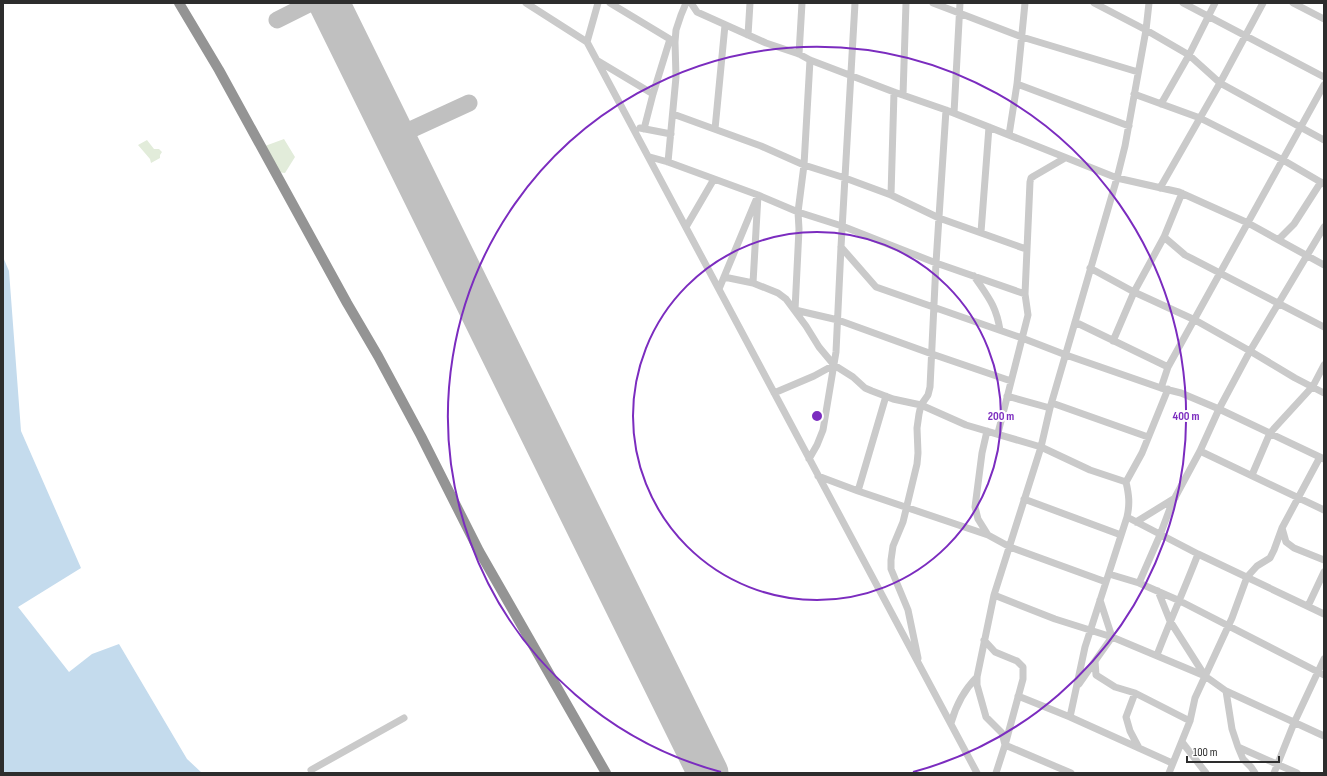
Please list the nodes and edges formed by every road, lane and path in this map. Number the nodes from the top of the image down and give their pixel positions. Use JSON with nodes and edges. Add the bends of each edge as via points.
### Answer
{"nodes":[{"id":1,"x":179,"y":3,"type":"edge"},
{"id":2,"x":526,"y":3,"type":"edge"},
{"id":3,"x":598,"y":3,"type":"edge"},
{"id":4,"x":610,"y":3,"type":"edge"},
{"id":5,"x":686,"y":3,"type":"edge"},
{"id":6,"x":691,"y":3,"type":"edge"},
{"id":7,"x":698,"y":3,"type":"edge"},
{"id":8,"x":750,"y":3,"type":"edge"},
{"id":9,"x":802,"y":3,"type":"edge"},
{"id":10,"x":855,"y":3,"type":"edge"},
{"id":11,"x":906,"y":3,"type":"edge"},
{"id":12,"x":933,"y":3,"type":"edge"},
{"id":13,"x":960,"y":3,"type":"edge"},
{"id":14,"x":1024,"y":3,"type":"edge"},
{"id":15,"x":1094,"y":3,"type":"edge"},
{"id":16,"x":1149,"y":3,"type":"edge"},
{"id":17,"x":1183,"y":3,"type":"edge"},
{"id":18,"x":1215,"y":3,"type":"edge"},
{"id":19,"x":1263,"y":3,"type":"edge"},
{"id":20,"x":1293,"y":3,"type":"edge"},
{"id":21,"x":697,"y":12,"type":"junction"},
{"id":22,"x":959,"y":13,"type":"junction"},
{"id":23,"x":1208,"y":16,"type":"junction"},
{"id":24,"x":1324,"y":19,"type":"edge"},
{"id":25,"x":725,"y":25,"type":"junction"},
{"id":26,"x":1146,"y":30,"type":"junction"},
{"id":27,"x":748,"y":35,"type":"junction"},
{"id":28,"x":1246,"y":36,"type":"junction"},
{"id":29,"x":1022,"y":37,"type":"junction"},
{"id":30,"x":672,"y":41,"type":"junction"},
{"id":31,"x":587,"y":42,"type":"junction"},
{"id":32,"x":799,"y":54,"type":"junction"},
{"id":33,"x":1189,"y":55,"type":"junction"},
{"id":34,"x":810,"y":60,"type":"junction"},
{"id":35,"x":598,"y":61,"type":"junction"},
{"id":36,"x":1138,"y":72,"type":"junction"},
{"id":37,"x":851,"y":75,"type":"junction"},
{"id":38,"x":1324,"y":77,"type":"edge"},
{"id":39,"x":1017,"y":84,"type":"junction"},
{"id":40,"x":1220,"y":84,"type":"junction"},
{"id":41,"x":1324,"y":85,"type":"edge"},
{"id":42,"x":894,"y":92,"type":"junction"},
{"id":43,"x":653,"y":94,"type":"junction"},
{"id":44,"x":1134,"y":94,"type":"junction"},
{"id":45,"x":903,"y":95,"type":"junction"},
{"id":46,"x":1161,"y":104,"type":"junction"},
{"id":47,"x":946,"y":110,"type":"junction"},
{"id":48,"x":954,"y":113,"type":"junction"},
{"id":49,"x":673,"y":114,"type":"junction"},
{"id":50,"x":1200,"y":118,"type":"junction"},
{"id":51,"x":1129,"y":126,"type":"junction"},
{"id":52,"x":633,"y":127,"type":"junction"},
{"id":53,"x":989,"y":127,"type":"junction"},
{"id":54,"x":1301,"y":127,"type":"junction"},
{"id":55,"x":644,"y":129,"type":"junction"},
{"id":56,"x":715,"y":129,"type":"junction"},
{"id":57,"x":671,"y":134,"type":"junction"},
{"id":58,"x":1009,"y":135,"type":"junction"},
{"id":59,"x":1324,"y":140,"type":"edge"},
{"id":60,"x":650,"y":158,"type":"junction"},
{"id":61,"x":1065,"y":158,"type":"junction"},
{"id":62,"x":1282,"y":160,"type":"junction"},
{"id":63,"x":668,"y":162,"type":"junction"},
{"id":64,"x":804,"y":165,"type":"junction"},
{"id":65,"x":845,"y":178,"type":"junction"},
{"id":66,"x":1117,"y":178,"type":"junction"},
{"id":67,"x":714,"y":179,"type":"junction"},
{"id":68,"x":1322,"y":183,"type":"edge"},
{"id":69,"x":1160,"y":188,"type":"junction"},
{"id":70,"x":1182,"y":194,"type":"junction"},
{"id":71,"x":758,"y":195,"type":"junction"},
{"id":72,"x":891,"y":195,"type":"junction"},
{"id":73,"x":798,"y":212,"type":"junction"},
{"id":74,"x":939,"y":218,"type":"junction"},
{"id":75,"x":1248,"y":222,"type":"junction"},
{"id":76,"x":842,"y":226,"type":"junction"},
{"id":77,"x":686,"y":227,"type":"junction"},
{"id":78,"x":1324,"y":227,"type":"edge"},
{"id":79,"x":981,"y":232,"type":"junction"},
{"id":80,"x":1164,"y":237,"type":"junction"},
{"id":81,"x":1279,"y":239,"type":"junction"},
{"id":82,"x":840,"y":247,"type":"junction"},
{"id":83,"x":1026,"y":249,"type":"junction"},
{"id":84,"x":1307,"y":256,"type":"junction"},
{"id":85,"x":936,"y":263,"type":"junction"},
{"id":86,"x":1324,"y":265,"type":"edge"},
{"id":87,"x":1090,"y":268,"type":"junction"},
{"id":88,"x":1220,"y":273,"type":"junction"},
{"id":89,"x":974,"y":276,"type":"junction"},
{"id":90,"x":724,"y":277,"type":"junction"},
{"id":91,"x":753,"y":283,"type":"junction"},
{"id":92,"x":719,"y":289,"type":"junction"},
{"id":93,"x":1134,"y":292,"type":"junction"},
{"id":94,"x":1025,"y":294,"type":"junction"},
{"id":95,"x":1278,"y":304,"type":"junction"},
{"id":96,"x":934,"y":308,"type":"junction"},
{"id":97,"x":795,"y":310,"type":"junction"},
{"id":98,"x":838,"y":320,"type":"junction"},
{"id":99,"x":1195,"y":320,"type":"junction"},
{"id":100,"x":1075,"y":322,"type":"junction"},
{"id":101,"x":1324,"y":327,"type":"edge"},
{"id":102,"x":1000,"y":330,"type":"junction"},
{"id":103,"x":1022,"y":338,"type":"junction"},
{"id":104,"x":1113,"y":341,"type":"junction"},
{"id":105,"x":1250,"y":351,"type":"junction"},
{"id":106,"x":932,"y":354,"type":"junction"},
{"id":107,"x":1066,"y":355,"type":"junction"},
{"id":108,"x":1324,"y":365,"type":"edge"},
{"id":109,"x":834,"y":366,"type":"junction"},
{"id":110,"x":1168,"y":368,"type":"junction"},
{"id":111,"x":1011,"y":381,"type":"junction"},
{"id":112,"x":1313,"y":386,"type":"junction"},
{"id":113,"x":1165,"y":388,"type":"junction"},
{"id":114,"x":1324,"y":392,"type":"edge"},
{"id":115,"x":774,"y":393,"type":"junction"},
{"id":116,"x":886,"y":396,"type":"junction"},
{"id":117,"x":1007,"y":396,"type":"junction"},
{"id":118,"x":921,"y":405,"type":"junction"},
{"id":119,"x":1051,"y":406,"type":"junction"},
{"id":120,"x":1220,"y":409,"type":"junction"},
{"id":121,"x":987,"y":430,"type":"junction"},
{"id":122,"x":1270,"y":433,"type":"junction"},
{"id":123,"x":998,"y":434,"type":"junction"},
{"id":124,"x":1148,"y":437,"type":"junction"},
{"id":125,"x":1041,"y":447,"type":"junction"},
{"id":126,"x":1200,"y":451,"type":"junction"},
{"id":127,"x":1322,"y":458,"type":"edge"},
{"id":128,"x":809,"y":459,"type":"junction"},
{"id":129,"x":1252,"y":475,"type":"junction"},
{"id":130,"x":818,"y":476,"type":"junction"},
{"id":131,"x":1126,"y":482,"type":"junction"},
{"id":132,"x":858,"y":491,"type":"junction"},
{"id":133,"x":1024,"y":498,"type":"junction"},
{"id":134,"x":1175,"y":498,"type":"junction"},
{"id":135,"x":1298,"y":498,"type":"junction"},
{"id":136,"x":906,"y":507,"type":"junction"},
{"id":137,"x":1324,"y":510,"type":"edge"},
{"id":138,"x":1127,"y":517,"type":"junction"},
{"id":139,"x":1136,"y":522,"type":"junction"},
{"id":140,"x":1282,"y":528,"type":"junction"},
{"id":141,"x":988,"y":535,"type":"junction"},
{"id":142,"x":1121,"y":535,"type":"junction"},
{"id":143,"x":1160,"y":535,"type":"junction"},
{"id":144,"x":1010,"y":547,"type":"junction"},
{"id":145,"x":1198,"y":554,"type":"junction"},
{"id":146,"x":1324,"y":560,"type":"edge"},
{"id":147,"x":1324,"y":572,"type":"edge"},
{"id":148,"x":1109,"y":574,"type":"junction"},
{"id":149,"x":1247,"y":577,"type":"junction"},
{"id":150,"x":1106,"y":582,"type":"junction"},
{"id":151,"x":1139,"y":583,"type":"junction"},
{"id":152,"x":1158,"y":592,"type":"junction"},
{"id":153,"x":994,"y":595,"type":"junction"},
{"id":154,"x":1100,"y":600,"type":"junction"},
{"id":155,"x":1180,"y":601,"type":"junction"},
{"id":156,"x":1308,"y":606,"type":"junction"},
{"id":157,"x":1324,"y":614,"type":"edge"},
{"id":158,"x":1170,"y":621,"type":"junction"},
{"id":159,"x":1227,"y":626,"type":"junction"},
{"id":160,"x":1090,"y":630,"type":"junction"},
{"id":161,"x":1112,"y":637,"type":"junction"},
{"id":162,"x":984,"y":640,"type":"junction"},
{"id":163,"x":1157,"y":656,"type":"junction"},
{"id":164,"x":1324,"y":659,"type":"edge"},
{"id":165,"x":1095,"y":661,"type":"junction"},
{"id":166,"x":920,"y":667,"type":"junction"},
{"id":167,"x":1321,"y":674,"type":"edge"},
{"id":168,"x":1205,"y":676,"type":"junction"},
{"id":169,"x":977,"y":677,"type":"junction"},
{"id":170,"x":1077,"y":686,"type":"junction"},
{"id":171,"x":1226,"y":691,"type":"junction"},
{"id":172,"x":1135,"y":693,"type":"junction"},
{"id":173,"x":1018,"y":696,"type":"junction"},
{"id":174,"x":1070,"y":717,"type":"junction"},
{"id":175,"x":404,"y":718,"type":"dead end"},
{"id":176,"x":1190,"y":721,"type":"junction"},
{"id":177,"x":950,"y":723,"type":"junction"},
{"id":178,"x":1294,"y":723,"type":"junction"},
{"id":179,"x":1324,"y":736,"type":"edge"},
{"id":180,"x":1182,"y":742,"type":"junction"},
{"id":181,"x":1005,"y":745,"type":"junction"},
{"id":182,"x":1238,"y":746,"type":"junction"},
{"id":183,"x":1139,"y":748,"type":"junction"},
{"id":184,"x":1172,"y":763,"type":"junction"},
{"id":185,"x":1277,"y":764,"type":"junction"},
{"id":186,"x":311,"y":770,"type":"dead end"},
{"id":187,"x":606,"y":773,"type":"edge"},
{"id":188,"x":977,"y":773,"type":"edge"},
{"id":189,"x":996,"y":773,"type":"edge"},
{"id":190,"x":1071,"y":773,"type":"edge"},
{"id":191,"x":1168,"y":773,"type":"edge"},
{"id":192,"x":1206,"y":773,"type":"edge"},
{"id":193,"x":1255,"y":773,"type":"edge"},
{"id":194,"x":1274,"y":773,"type":"edge"},
{"id":195,"x":1297,"y":773,"type":"edge"}],
"edges":[{"from":1,"to":187,"type":"highway","via":[[378,356],[479,551]]},
{"from":2,"to":31,"type":"street"},
{"from":3,"to":31,"type":"street"},
{"from":4,"to":30,"type":"street"},
{"from":5,"to":30,"type":"street"},
{"from":6,"to":21,"type":"street"},
{"from":7,"to":21,"type":"street"},
{"from":8,"to":27,"type":"street"},
{"from":9,"to":32,"type":"street"},
{"from":10,"to":37,"type":"street"},
{"from":11,"to":45,"type":"street"},
{"from":12,"to":22,"type":"street"},
{"from":13,"to":22,"type":"street"},
{"from":14,"to":29,"type":"street"},
{"from":15,"to":26,"type":"street"},
{"from":16,"to":26,"type":"street"},
{"from":17,"to":23,"type":"street"},
{"from":18,"to":23,"type":"street"},
{"from":19,"to":28,"type":"street"},
{"from":20,"to":24,"type":"street"},
{"from":21,"to":25,"type":"street"},
{"from":22,"to":29,"type":"street"},
{"from":22,"to":48,"type":"street"},
{"from":23,"to":28,"type":"street"},
{"from":23,"to":33,"type":"street"},
{"from":25,"to":27,"type":"street"},
{"from":25,"to":56,"type":"street"},
{"from":26,"to":33,"type":"street"},
{"from":26,"to":36,"type":"street"},
{"from":27,"to":32,"type":"street"},
{"from":28,"to":38,"type":"street"},
{"from":28,"to":40,"type":"street"},
{"from":29,"to":36,"type":"street"},
{"from":29,"to":39,"type":"street"},
{"from":30,"to":43,"type":"street"},
{"from":30,"to":49,"type":"street","via":[[676,77]]},
{"from":31,"to":35,"type":"street"},
{"from":32,"to":34,"type":"street"},
{"from":33,"to":40,"type":"street"},
{"from":33,"to":46,"type":"street"},
{"from":34,"to":37,"type":"street"},
{"from":34,"to":64,"type":"street"},
{"from":35,"to":43,"type":"street"},
{"from":35,"to":52,"type":"street"},
{"from":36,"to":44,"type":"street"},
{"from":37,"to":42,"type":"street"},
{"from":37,"to":65,"type":"street"},
{"from":39,"to":51,"type":"street"},
{"from":39,"to":58,"type":"street"},
{"from":40,"to":50,"type":"street"},
{"from":40,"to":54,"type":"street"},
{"from":41,"to":54,"type":"street"},
{"from":42,"to":45,"type":"street"},
{"from":42,"to":72,"type":"street"},
{"from":43,"to":55,"type":"street"},
{"from":44,"to":46,"type":"street"},
{"from":44,"to":51,"type":"street"},
{"from":45,"to":47,"type":"street"},
{"from":46,"to":50,"type":"street"},
{"from":47,"to":48,"type":"street"},
{"from":47,"to":74,"type":"street"},
{"from":48,"to":53,"type":"street"},
{"from":49,"to":56,"type":"street"},
{"from":49,"to":57,"type":"street"},
{"from":50,"to":62,"type":"street"},
{"from":50,"to":69,"type":"street"},
{"from":51,"to":66,"type":"street"},
{"from":52,"to":55,"type":"street"},
{"from":52,"to":60,"type":"street"},
{"from":53,"to":58,"type":"street"},
{"from":53,"to":79,"type":"street"},
{"from":54,"to":59,"type":"street"},
{"from":54,"to":62,"type":"street"},
{"from":55,"to":57,"type":"street"},
{"from":56,"to":64,"type":"street"},
{"from":57,"to":63,"type":"street"},
{"from":58,"to":61,"type":"street"},
{"from":60,"to":63,"type":"street"},
{"from":60,"to":77,"type":"street"},
{"from":61,"to":66,"type":"street"},
{"from":61,"to":83,"type":"street","via":[[1031,178]]},
{"from":62,"to":68,"type":"street"},
{"from":62,"to":75,"type":"street"},
{"from":63,"to":67,"type":"street"},
{"from":64,"to":65,"type":"street"},
{"from":64,"to":73,"type":"street"},
{"from":65,"to":72,"type":"street"},
{"from":65,"to":76,"type":"street"},
{"from":66,"to":69,"type":"street"},
{"from":66,"to":87,"type":"street"},
{"from":67,"to":71,"type":"street"},
{"from":67,"to":77,"type":"street"},
{"from":68,"to":81,"type":"street","via":[[1294,224]]},
{"from":69,"to":70,"type":"street"},
{"from":70,"to":75,"type":"street"},
{"from":70,"to":80,"type":"street"},
{"from":71,"to":73,"type":"street"},
{"from":71,"to":90,"type":"street"},
{"from":71,"to":91,"type":"street"},
{"from":72,"to":74,"type":"street"},
{"from":73,"to":76,"type":"street"},
{"from":73,"to":97,"type":"street"},
{"from":74,"to":79,"type":"street"},
{"from":74,"to":85,"type":"street"},
{"from":75,"to":81,"type":"street"},
{"from":75,"to":88,"type":"street"},
{"from":76,"to":82,"type":"street"},
{"from":76,"to":85,"type":"street"},
{"from":77,"to":92,"type":"street"},
{"from":78,"to":84,"type":"street"},
{"from":79,"to":83,"type":"street"},
{"from":80,"to":88,"type":"street","via":[[1185,255]]},
{"from":80,"to":93,"type":"street"},
{"from":81,"to":84,"type":"street"},
{"from":82,"to":96,"type":"street","via":[[876,287]]},
{"from":82,"to":98,"type":"street"},
{"from":83,"to":94,"type":"street"},
{"from":84,"to":86,"type":"street"},
{"from":84,"to":95,"type":"street"},
{"from":85,"to":89,"type":"street"},
{"from":85,"to":96,"type":"street"},
{"from":87,"to":93,"type":"street"},
{"from":87,"to":100,"type":"street"},
{"from":88,"to":95,"type":"street"},
{"from":88,"to":99,"type":"street"},
{"from":89,"to":94,"type":"street"},
{"from":89,"to":102,"type":"street","via":[[992,302]]},
{"from":90,"to":91,"type":"street"},
{"from":90,"to":92,"type":"street"},
{"from":91,"to":97,"type":"street","via":[[778,293]]},
{"from":92,"to":115,"type":"street"},
{"from":93,"to":99,"type":"street"},
{"from":93,"to":104,"type":"street"},
{"from":94,"to":103,"type":"street","via":[[1028,314]]},
{"from":95,"to":101,"type":"street"},
{"from":95,"to":105,"type":"street"},
{"from":96,"to":102,"type":"street"},
{"from":96,"to":106,"type":"street"},
{"from":97,"to":98,"type":"street"},
{"from":97,"to":109,"type":"street"},
{"from":98,"to":106,"type":"street"},
{"from":98,"to":109,"type":"street"},
{"from":99,"to":105,"type":"street"},
{"from":99,"to":110,"type":"street"},
{"from":100,"to":104,"type":"street"},
{"from":100,"to":107,"type":"street"},
{"from":102,"to":103,"type":"street"},
{"from":103,"to":107,"type":"street"},
{"from":103,"to":111,"type":"street"},
{"from":104,"to":110,"type":"street"},
{"from":105,"to":112,"type":"street"},
{"from":105,"to":120,"type":"street"},
{"from":106,"to":111,"type":"street"},
{"from":106,"to":118,"type":"street","via":[[930,387]]},
{"from":107,"to":113,"type":"street"},
{"from":107,"to":119,"type":"street"},
{"from":108,"to":112,"type":"street"},
{"from":109,"to":115,"type":"street"},
{"from":109,"to":116,"type":"street","via":[[853,376],[867,389]]},
{"from":109,"to":128,"type":"street","via":[[823,430]]},
{"from":110,"to":113,"type":"street"},
{"from":111,"to":117,"type":"street"},
{"from":112,"to":114,"type":"street"},
{"from":112,"to":122,"type":"street"},
{"from":113,"to":120,"type":"street"},
{"from":113,"to":124,"type":"street"},
{"from":115,"to":128,"type":"street"},
{"from":116,"to":118,"type":"street"},
{"from":116,"to":132,"type":"street"},
{"from":117,"to":119,"type":"street"},
{"from":117,"to":123,"type":"street"},
{"from":118,"to":121,"type":"street"},
{"from":118,"to":136,"type":"street","via":[[917,428],[917,464]]},
{"from":119,"to":124,"type":"street"},
{"from":119,"to":125,"type":"street"},
{"from":120,"to":122,"type":"street"},
{"from":120,"to":126,"type":"street"},
{"from":121,"to":123,"type":"street"},
{"from":121,"to":141,"type":"street","via":[[975,507],[978,519]]},
{"from":122,"to":127,"type":"street"},
{"from":122,"to":129,"type":"street"},
{"from":123,"to":125,"type":"street"},
{"from":124,"to":131,"type":"street"},
{"from":125,"to":131,"type":"street","via":[[1090,470]]},
{"from":125,"to":133,"type":"street"},
{"from":126,"to":129,"type":"street"},
{"from":126,"to":134,"type":"street"},
{"from":127,"to":135,"type":"street"},
{"from":128,"to":130,"type":"street"},
{"from":129,"to":135,"type":"street"},
{"from":130,"to":132,"type":"street"},
{"from":130,"to":166,"type":"street"},
{"from":131,"to":138,"type":"street","via":[[1130,495]]},
{"from":132,"to":136,"type":"street"},
{"from":133,"to":142,"type":"street"},
{"from":133,"to":144,"type":"street"},
{"from":134,"to":139,"type":"street"},
{"from":134,"to":143,"type":"street"},
{"from":135,"to":137,"type":"street"},
{"from":135,"to":140,"type":"street"},
{"from":136,"to":141,"type":"street"},
{"from":136,"to":166,"type":"street","via":[[893,546],[891,569],[908,610]]},
{"from":138,"to":139,"type":"street"},
{"from":138,"to":142,"type":"street"},
{"from":139,"to":143,"type":"street"},
{"from":140,"to":146,"type":"street","via":[[1286,542]]},
{"from":140,"to":149,"type":"street","via":[[1270,558],[1257,566]]},
{"from":141,"to":144,"type":"street"},
{"from":142,"to":148,"type":"street"},
{"from":143,"to":145,"type":"street"},
{"from":143,"to":151,"type":"street"},
{"from":144,"to":150,"type":"street"},
{"from":144,"to":153,"type":"street"},
{"from":145,"to":149,"type":"street"},
{"from":145,"to":155,"type":"street"},
{"from":147,"to":156,"type":"street"},
{"from":148,"to":150,"type":"street"},
{"from":148,"to":151,"type":"street"},
{"from":149,"to":156,"type":"street"},
{"from":149,"to":159,"type":"street"},
{"from":150,"to":154,"type":"street"},
{"from":151,"to":152,"type":"street"},
{"from":152,"to":155,"type":"street"},
{"from":152,"to":158,"type":"street"},
{"from":153,"to":160,"type":"street"},
{"from":153,"to":162,"type":"street"},
{"from":154,"to":160,"type":"street"},
{"from":154,"to":161,"type":"street"},
{"from":155,"to":158,"type":"street"},
{"from":155,"to":159,"type":"street"},
{"from":156,"to":157,"type":"street"},
{"from":158,"to":163,"type":"street"},
{"from":158,"to":168,"type":"street"},
{"from":159,"to":167,"type":"street"},
{"from":159,"to":168,"type":"street"},
{"from":160,"to":161,"type":"street"},
{"from":160,"to":170,"type":"street"},
{"from":161,"to":163,"type":"street"},
{"from":161,"to":165,"type":"street"},
{"from":162,"to":169,"type":"street"},
{"from":162,"to":173,"type":"street","via":[[995,652],[1017,661],[1023,667],[1023,679]]},
{"from":163,"to":168,"type":"street"},
{"from":164,"to":167,"type":"street"},
{"from":165,"to":170,"type":"street"},
{"from":165,"to":172,"type":"street","via":[[1096,675],[1115,687]]},
{"from":166,"to":177,"type":"street"},
{"from":167,"to":178,"type":"street"},
{"from":168,"to":171,"type":"street"},
{"from":168,"to":176,"type":"street","via":[[1195,698]]},
{"from":169,"to":177,"type":"street","via":[[969,684]]},
{"from":169,"to":181,"type":"street","via":[[986,717],[1002,732]]},
{"from":170,"to":174,"type":"street"},
{"from":171,"to":178,"type":"street"},
{"from":171,"to":182,"type":"street","via":[[1232,730]]},
{"from":172,"to":176,"type":"street"},
{"from":172,"to":183,"type":"street","via":[[1126,717]]},
{"from":173,"to":174,"type":"street"},
{"from":173,"to":181,"type":"street"},
{"from":174,"to":183,"type":"street"},
{"from":175,"to":186,"type":"street"},
{"from":176,"to":180,"type":"street"},
{"from":177,"to":188,"type":"street"},
{"from":178,"to":179,"type":"street"},
{"from":178,"to":185,"type":"street"},
{"from":180,"to":184,"type":"street"},
{"from":180,"to":192,"type":"street"},
{"from":181,"to":189,"type":"street"},
{"from":181,"to":190,"type":"street"},
{"from":182,"to":185,"type":"street"},
{"from":182,"to":193,"type":"street","via":[[1243,759]]},
{"from":183,"to":184,"type":"street"},
{"from":184,"to":191,"type":"street"},
{"from":185,"to":194,"type":"street"},
{"from":185,"to":195,"type":"street"}]}
